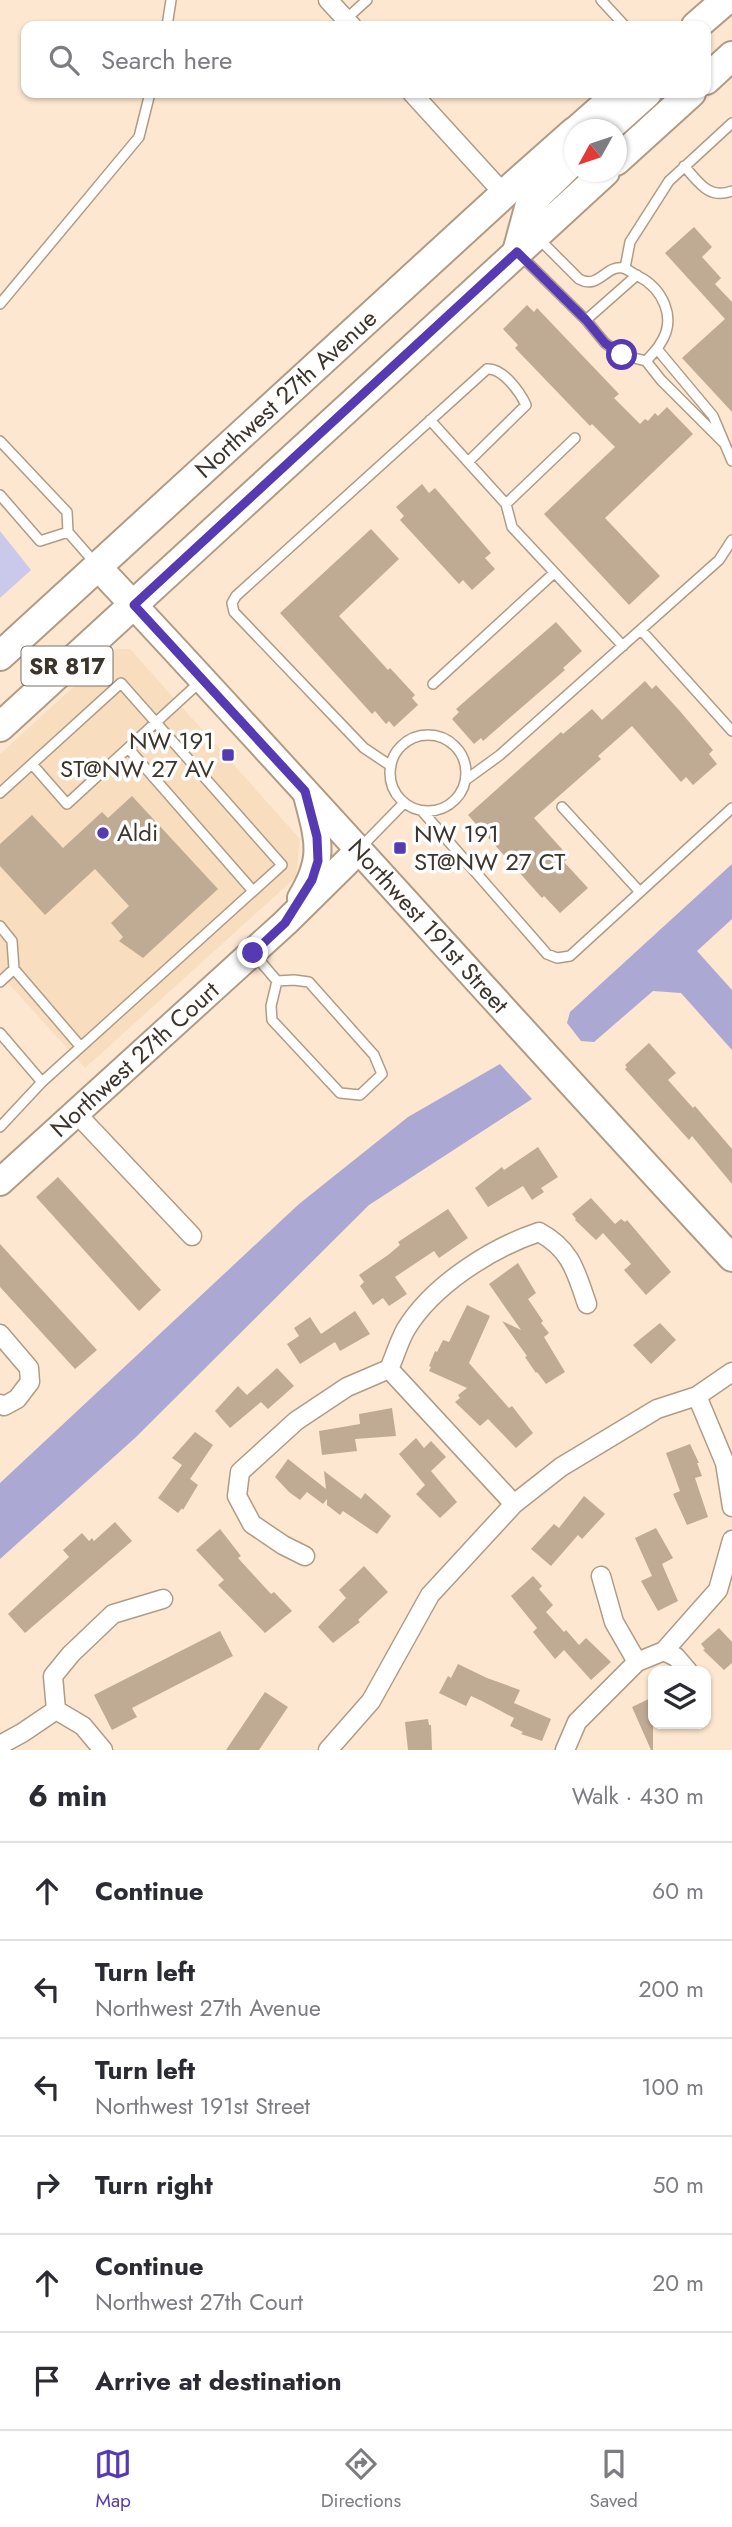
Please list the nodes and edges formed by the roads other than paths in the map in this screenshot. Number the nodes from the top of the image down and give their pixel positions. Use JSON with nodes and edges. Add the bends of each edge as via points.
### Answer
{"nodes":[{"id":1,"x":172,"y":0,"type":"edge"},
{"id":2,"x":328,"y":0,"type":"edge"},
{"id":3,"x":367,"y":0,"type":"edge"},
{"id":4,"x":601,"y":0,"type":"edge"},
{"id":5,"x":726,"y":0,"type":"edge"},
{"id":6,"x":168,"y":21,"type":"edge"},
{"id":7,"x":347,"y":21,"type":"edge"},
{"id":8,"x":351,"y":21,"type":"edge"},
{"id":9,"x":620,"y":21,"type":"edge"},
{"id":10,"x":703,"y":21,"type":"edge"},
{"id":11,"x":732,"y":56,"type":"edge"},
{"id":12,"x":711,"y":75,"type":"edge"},
{"id":13,"x":149,"y":98,"type":"edge"},
{"id":14,"x":417,"y":98,"type":"edge"},
{"id":15,"x":613,"y":98,"type":"edge"},
{"id":16,"x":641,"y":98,"type":"edge"},
{"id":17,"x":686,"y":98,"type":"edge"},
{"id":18,"x":590,"y":119,"type":"edge"},
{"id":19,"x":618,"y":119,"type":"edge"},
{"id":20,"x":731,"y":126,"type":"edge"},
{"id":21,"x":564,"y":141,"type":"edge"},
{"id":22,"x":627,"y":152,"type":"edge"},
{"id":23,"x":684,"y":166,"type":"junction"},
{"id":24,"x":564,"y":170,"type":"edge"},
{"id":25,"x":594,"y":182,"type":"edge"},
{"id":26,"x":732,"y":191,"type":"edge"},
{"id":27,"x":503,"y":194,"type":"junction"},
{"id":28,"x":526,"y":243,"type":"junction"},
{"id":29,"x":625,"y":268,"type":"junction"},
{"id":30,"x":637,"y":275,"type":"junction"},
{"id":31,"x":0,"y":304,"type":"edge"},
{"id":32,"x":586,"y":320,"type":"junction"},
{"id":33,"x":657,"y":349,"type":"junction"},
{"id":34,"x":646,"y":361,"type":"junction"},
{"id":35,"x":430,"y":420,"type":"junction"},
{"id":36,"x":575,"y":438,"type":"dead end"},
{"id":37,"x":0,"y":441,"type":"edge"},
{"id":38,"x":725,"y":444,"type":"junction"},
{"id":39,"x":732,"y":461,"type":"edge"},
{"id":40,"x":468,"y":462,"type":"junction"},
{"id":41,"x":0,"y":495,"type":"edge"},
{"id":42,"x":506,"y":504,"type":"junction"},
{"id":43,"x":68,"y":532,"type":"junction"},
{"id":44,"x":732,"y":540,"type":"edge"},
{"id":45,"x":98,"y":567,"type":"junction"},
{"id":46,"x":554,"y":573,"type":"junction"},
{"id":47,"x":134,"y":605,"type":"junction"},
{"id":48,"x":641,"y":630,"type":"junction"},
{"id":49,"x":623,"y":646,"type":"junction"},
{"id":50,"x":0,"y":656,"type":"edge"},
{"id":51,"x":203,"y":680,"type":"junction"},
{"id":52,"x":433,"y":684,"type":"dead end"},
{"id":53,"x":156,"y":723,"type":"junction"},
{"id":54,"x":0,"y":727,"type":"edge"},
{"id":55,"x":732,"y":731,"type":"edge"},
{"id":56,"x":128,"y":748,"type":"junction"},
{"id":57,"x":32,"y":764,"type":"junction"},
{"id":58,"x":391,"y":766,"type":"junction"},
{"id":59,"x":467,"y":779,"type":"junction"},
{"id":60,"x":305,"y":791,"type":"junction"},
{"id":61,"x":0,"y":793,"type":"edge"},
{"id":62,"x":404,"y":803,"type":"junction"},
{"id":63,"x":562,"y":807,"type":"dead end"},
{"id":64,"x":732,"y":807,"type":"edge"},
{"id":65,"x":422,"y":811,"type":"junction"},
{"id":66,"x":359,"y":850,"type":"junction"},
{"id":67,"x":253,"y":891,"type":"junction"},
{"id":68,"x":640,"y":892,"type":"junction"},
{"id":69,"x":285,"y":923,"type":"junction"},
{"id":70,"x":1,"y":929,"type":"edge"},
{"id":71,"x":253,"y":953,"type":"junction"},
{"id":72,"x":14,"y":969,"type":"junction"},
{"id":73,"x":277,"y":981,"type":"junction"},
{"id":74,"x":0,"y":982,"type":"edge"},
{"id":75,"x":0,"y":1033,"type":"edge"},
{"id":76,"x":80,"y":1046,"type":"junction"},
{"id":77,"x":42,"y":1082,"type":"junction"},
{"id":78,"x":76,"y":1113,"type":"junction"},
{"id":79,"x":0,"y":1127,"type":"edge"},
{"id":80,"x":0,"y":1182,"type":"edge"},
{"id":81,"x":191,"y":1236,"type":"dead end"},
{"id":82,"x":732,"y":1258,"type":"edge"},
{"id":83,"x":587,"y":1304,"type":"dead end"},
{"id":84,"x":0,"y":1334,"type":"edge"},
{"id":85,"x":389,"y":1369,"type":"junction"},
{"id":86,"x":732,"y":1372,"type":"edge"},
{"id":87,"x":697,"y":1396,"type":"junction"},
{"id":88,"x":0,"y":1404,"type":"edge"},
{"id":89,"x":514,"y":1504,"type":"junction"},
{"id":90,"x":732,"y":1507,"type":"edge"},
{"id":91,"x":732,"y":1540,"type":"edge"},
{"id":92,"x":305,"y":1556,"type":"dead end"},
{"id":93,"x":601,"y":1576,"type":"dead end"},
{"id":94,"x":163,"y":1599,"type":"dead end"},
{"id":95,"x":664,"y":1651,"type":"junction"},
{"id":96,"x":637,"y":1662,"type":"junction"},
{"id":97,"x":684,"y":1666,"type":"edge"},
{"id":98,"x":55,"y":1710,"type":"junction"},
{"id":99,"x":0,"y":1745,"type":"edge"},
{"id":100,"x":103,"y":1750,"type":"edge"},
{"id":101,"x":328,"y":1750,"type":"edge"},
{"id":102,"x":565,"y":1750,"type":"edge"}],
"edges":[{"from":1,"to":6,"type":"lane"},
{"from":2,"to":7,"type":"street"},
{"from":3,"to":8,"type":"lane"},
{"from":4,"to":9,"type":"lane"},
{"from":5,"to":10,"type":"main road"},
{"from":11,"to":12,"type":"main road"},
{"from":13,"to":31,"type":"lane","via":[[139,136]]},
{"from":14,"to":27,"type":"street"},
{"from":15,"to":18,"type":"main road","name":"Northwest 27th Avenue","number":"SR 817"},
{"from":16,"to":19,"type":"main road"},
{"from":17,"to":22,"type":"main road"},
{"from":20,"to":23,"type":"lane"},
{"from":21,"to":27,"type":"main road","name":"Northwest 27th Avenue","number":"SR 817"},
{"from":23,"to":26,"type":"lane","via":[[709,192]]},
{"from":23,"to":29,"type":"lane","via":[[646,214],[630,243]]},
{"from":24,"to":28,"type":"main road","via":[[529,208]]},
{"from":25,"to":28,"type":"main road","name":"Northwest 27th Avenue","number":"SR 817"},
{"from":27,"to":45,"type":"main road","name":"Northwest 27th Avenue","number":"SR 817"},
{"from":28,"to":29,"type":"lane","via":[[586,283]]},
{"from":28,"to":32,"type":"lane"},
{"from":28,"to":47,"type":"main road","name":"Northwest 27th Avenue","number":"SR 817"},
{"from":29,"to":30,"type":"lane"},
{"from":30,"to":32,"type":"lane"},
{"from":30,"to":33,"type":"lane","via":[[650,281],[664,300],[666,326]]},
{"from":32,"to":34,"type":"lane","via":[[613,349]]},
{"from":33,"to":34,"type":"lane"},
{"from":33,"to":38,"type":"lane","via":[[704,403]]},
{"from":34,"to":38,"type":"lane"},
{"from":35,"to":40,"type":"lane"},
{"from":35,"to":40,"type":"lane","via":[[487,369],[498,370],[526,405]]},
{"from":35,"to":58,"type":"lane","via":[[232,603],[234,612],[364,748]]},
{"from":36,"to":42,"type":"lane"},
{"from":37,"to":43,"type":"lane","name":"Northwest 191st Street","via":[[67,512]]},
{"from":38,"to":39,"type":"lane"},
{"from":40,"to":42,"type":"lane"},
{"from":41,"to":43,"type":"lane","via":[[40,541]]},
{"from":42,"to":46,"type":"lane","via":[[512,527]]},
{"from":43,"to":45,"type":"lane","name":"Northwest 191st Street"},
{"from":44,"to":48,"type":"lane","via":[[719,561]]},
{"from":45,"to":47,"type":"street","name":"Northwest 191st Street"},
{"from":45,"to":50,"type":"main road","name":"Northwest 27th Avenue","number":"SR 817"},
{"from":46,"to":49,"type":"lane"},
{"from":46,"to":52,"type":"lane"},
{"from":47,"to":51,"type":"street","name":"Northwest 191st Street"},
{"from":47,"to":54,"type":"main road","name":"Northwest 27th Avenue","number":"SR 817"},
{"from":48,"to":49,"type":"lane"},
{"from":48,"to":55,"type":"lane"},
{"from":49,"to":59,"type":"lane"},
{"from":51,"to":53,"type":"lane"},
{"from":51,"to":60,"type":"street","name":"Northwest 191st Street"},
{"from":53,"to":56,"type":"lane"},
{"from":53,"to":57,"type":"lane","via":[[121,683]]},
{"from":53,"to":67,"type":"lane","via":[[282,865]]},
{"from":56,"to":57,"type":"lane","via":[[67,804]]},
{"from":56,"to":67,"type":"lane"},
{"from":57,"to":61,"type":"lane"},
{"from":58,"to":59,"type":"lane","via":[[412,738],[438,735],[458,749]]},
{"from":58,"to":62,"type":"lane","via":[[395,792]]},
{"from":59,"to":65,"type":"lane","via":[[444,807]]},
{"from":60,"to":66,"type":"street","name":"Northwest 191st Street"},
{"from":60,"to":69,"type":"street","via":[[318,861],[312,880]]},
{"from":62,"to":65,"type":"lane"},
{"from":62,"to":66,"type":"lane"},
{"from":63,"to":68,"type":"lane"},
{"from":64,"to":68,"type":"lane"},
{"from":65,"to":68,"type":"lane","via":[[547,954],[557,958],[570,956]]},
{"from":66,"to":69,"type":"street","name":"Northwest 27th Court"},
{"from":66,"to":82,"type":"street","name":"Northwest 191st Street"},
{"from":67,"to":76,"type":"lane"},
{"from":69,"to":71,"type":"street","name":"Northwest 27th Court"},
{"from":70,"to":72,"type":"lane","via":[[12,941]]},
{"from":71,"to":73,"type":"lane"},
{"from":71,"to":78,"type":"street","name":"Northwest 27th Court"},
{"from":72,"to":74,"type":"lane"},
{"from":72,"to":76,"type":"lane"},
{"from":73,"to":73,"type":"lane","via":[[272,1020],[340,1093],[360,1095],[382,1074],[374,1055],[309,982]]},
{"from":75,"to":77,"type":"lane"},
{"from":76,"to":77,"type":"lane"},
{"from":77,"to":79,"type":"lane"},
{"from":78,"to":80,"type":"street","name":"Northwest 27th Court"},
{"from":78,"to":81,"type":"street"},
{"from":83,"to":85,"type":"street","via":[[573,1262],[554,1240],[539,1232],[499,1248],[434,1296],[406,1329]]},
{"from":84,"to":88,"type":"street","via":[[29,1368],[30,1382],[17,1399]]},
{"from":85,"to":89,"type":"street"},
{"from":85,"to":92,"type":"street","via":[[347,1387],[296,1421],[240,1472],[237,1496],[252,1524]]},
{"from":86,"to":87,"type":"street"},
{"from":87,"to":89,"type":"street","via":[[657,1409],[561,1466]]},
{"from":87,"to":90,"type":"street","via":[[725,1464]]},
{"from":89,"to":101,"type":"street","via":[[430,1595],[371,1701]]},
{"from":91,"to":95,"type":"street","via":[[718,1590]]},
{"from":93,"to":96,"type":"street","via":[[614,1622]]},
{"from":94,"to":98,"type":"street","via":[[113,1614],[71,1654],[54,1676]]},
{"from":95,"to":96,"type":"street"},
{"from":95,"to":97,"type":"street"},
{"from":96,"to":102,"type":"street","via":[[577,1722]]},
{"from":98,"to":99,"type":"street"},
{"from":98,"to":100,"type":"street","via":[[83,1726]]}]}
